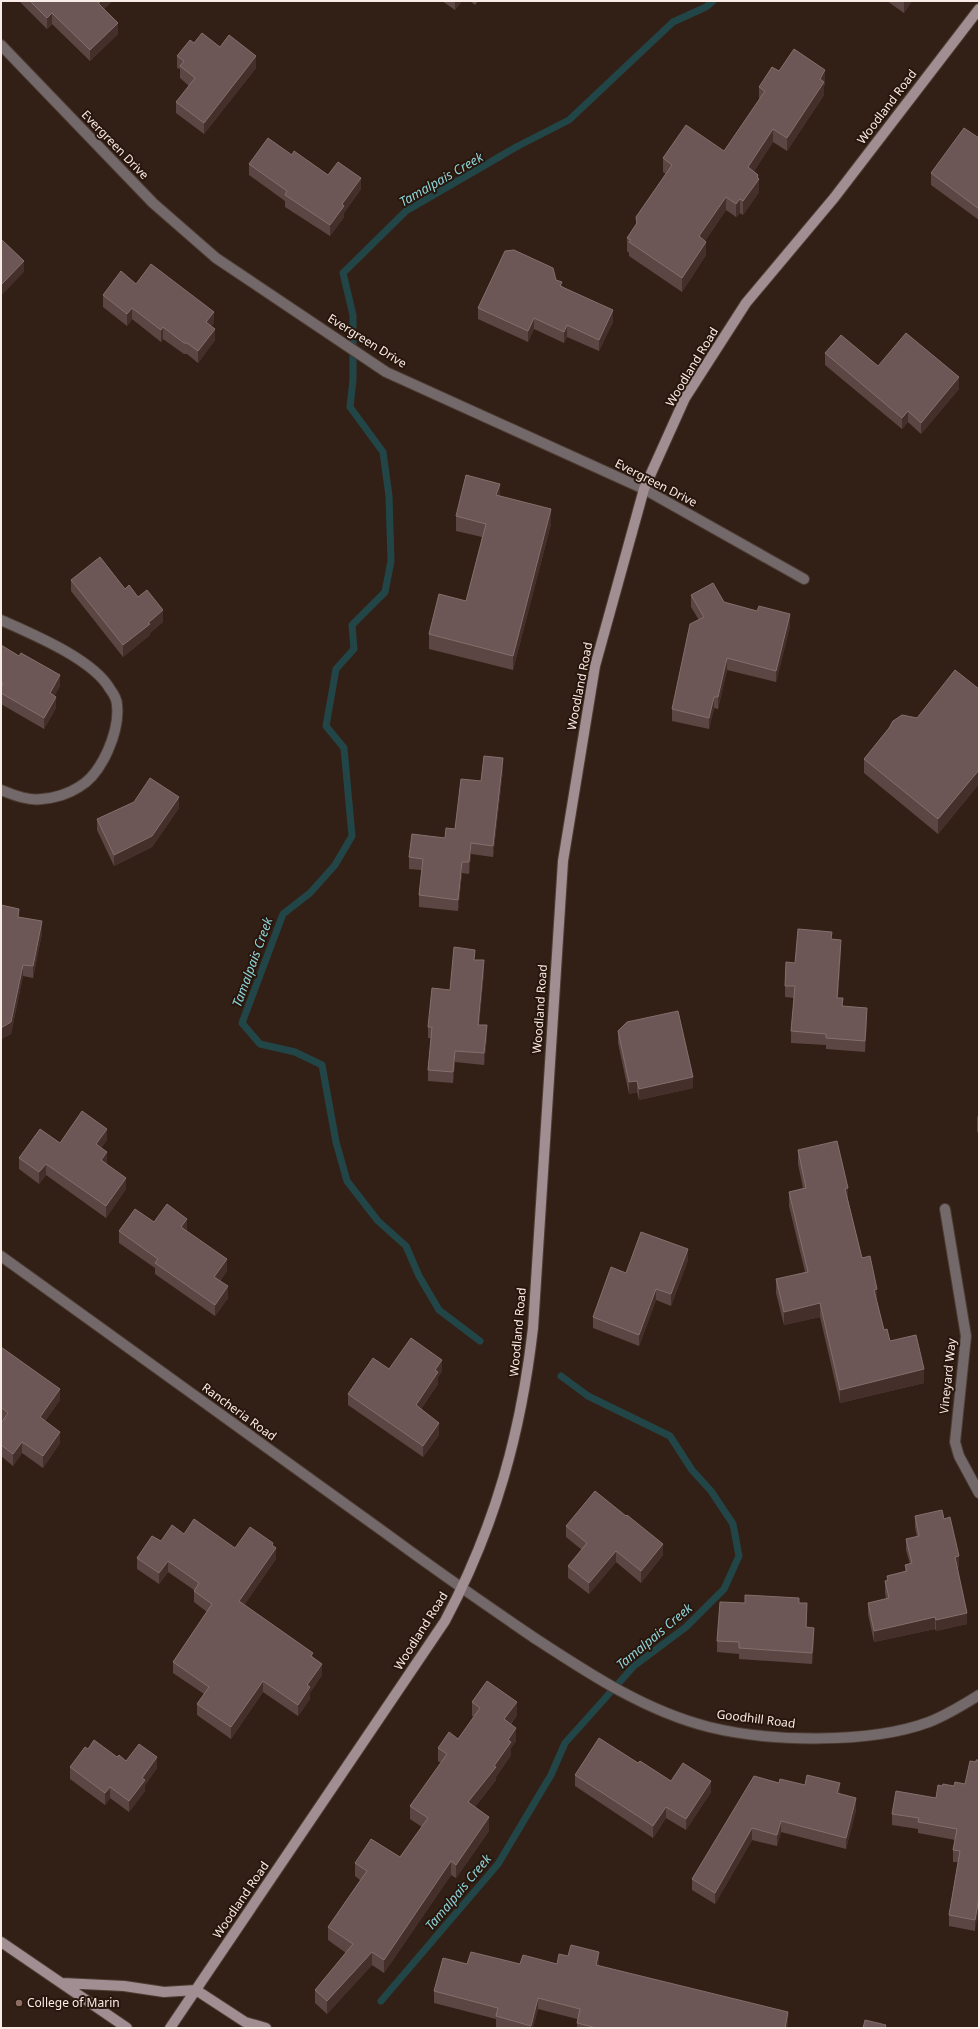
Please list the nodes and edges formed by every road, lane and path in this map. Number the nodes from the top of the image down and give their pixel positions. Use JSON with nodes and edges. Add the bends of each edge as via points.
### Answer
{"nodes":[{"id":1,"x":979,"y":9,"type":"edge"},
{"id":2,"x":1,"y":45,"type":"edge"},
{"id":3,"x":644,"y":489,"type":"junction"},
{"id":4,"x":804,"y":580,"type":"dead end"},
{"id":5,"x":1,"y":620,"type":"edge"},
{"id":6,"x":1,"y":790,"type":"edge"},
{"id":7,"x":945,"y":1209,"type":"dead end"},
{"id":8,"x":1,"y":1256,"type":"edge"},
{"id":9,"x":979,"y":1493,"type":"edge"},
{"id":10,"x":462,"y":1589,"type":"junction"},
{"id":11,"x":979,"y":1695,"type":"edge"},
{"id":12,"x":1,"y":1942,"type":"edge"},
{"id":13,"x":62,"y":1983,"type":"junction"},
{"id":14,"x":196,"y":1990,"type":"junction"},
{"id":15,"x":126,"y":2028,"type":"edge"},
{"id":16,"x":170,"y":2028,"type":"edge"},
{"id":17,"x":266,"y":2028,"type":"edge"}],
"edges":[{"from":1,"to":3,"type":"street","name":"Woodland Road","via":[[834,198],[746,303],[685,398]]},
{"from":2,"to":3,"type":"street","name":"Evergreen Drive","via":[[153,203],[216,258],[386,372]]},
{"from":3,"to":4,"type":"street","name":"Evergreen Drive"},
{"from":3,"to":10,"type":"street","name":"Woodland Road","via":[[595,666],[563,861],[533,1328],[527,1380],[503,1485],[488,1529]]},
{"from":5,"to":6,"type":"street","via":[[73,655],[95,671],[110,687],[115,698],[117,721],[112,742],[96,772],[80,787],[63,795],[41,800],[20,797]]},
{"from":7,"to":9,"type":"street","name":"Vineyard Way","via":[[966,1336],[955,1442],[959,1456]]},
{"from":8,"to":10,"type":"street","name":"Rancheria Road"},
{"from":10,"to":11,"type":"street","name":"Goodhill Road","via":[[624,1694],[709,1727],[745,1734],[783,1737],[856,1737],[927,1722]]},
{"from":10,"to":14,"type":"street","name":"Woodland Road","via":[[445,1621]]},
{"from":12,"to":13,"type":"street"},
{"from":13,"to":14,"type":"street","via":[[124,1986],[164,1992]]},
{"from":13,"to":15,"type":"street"},
{"from":14,"to":16,"type":"street","name":"Woodland Road"},
{"from":14,"to":17,"type":"street","via":[[245,2022]]}]}
